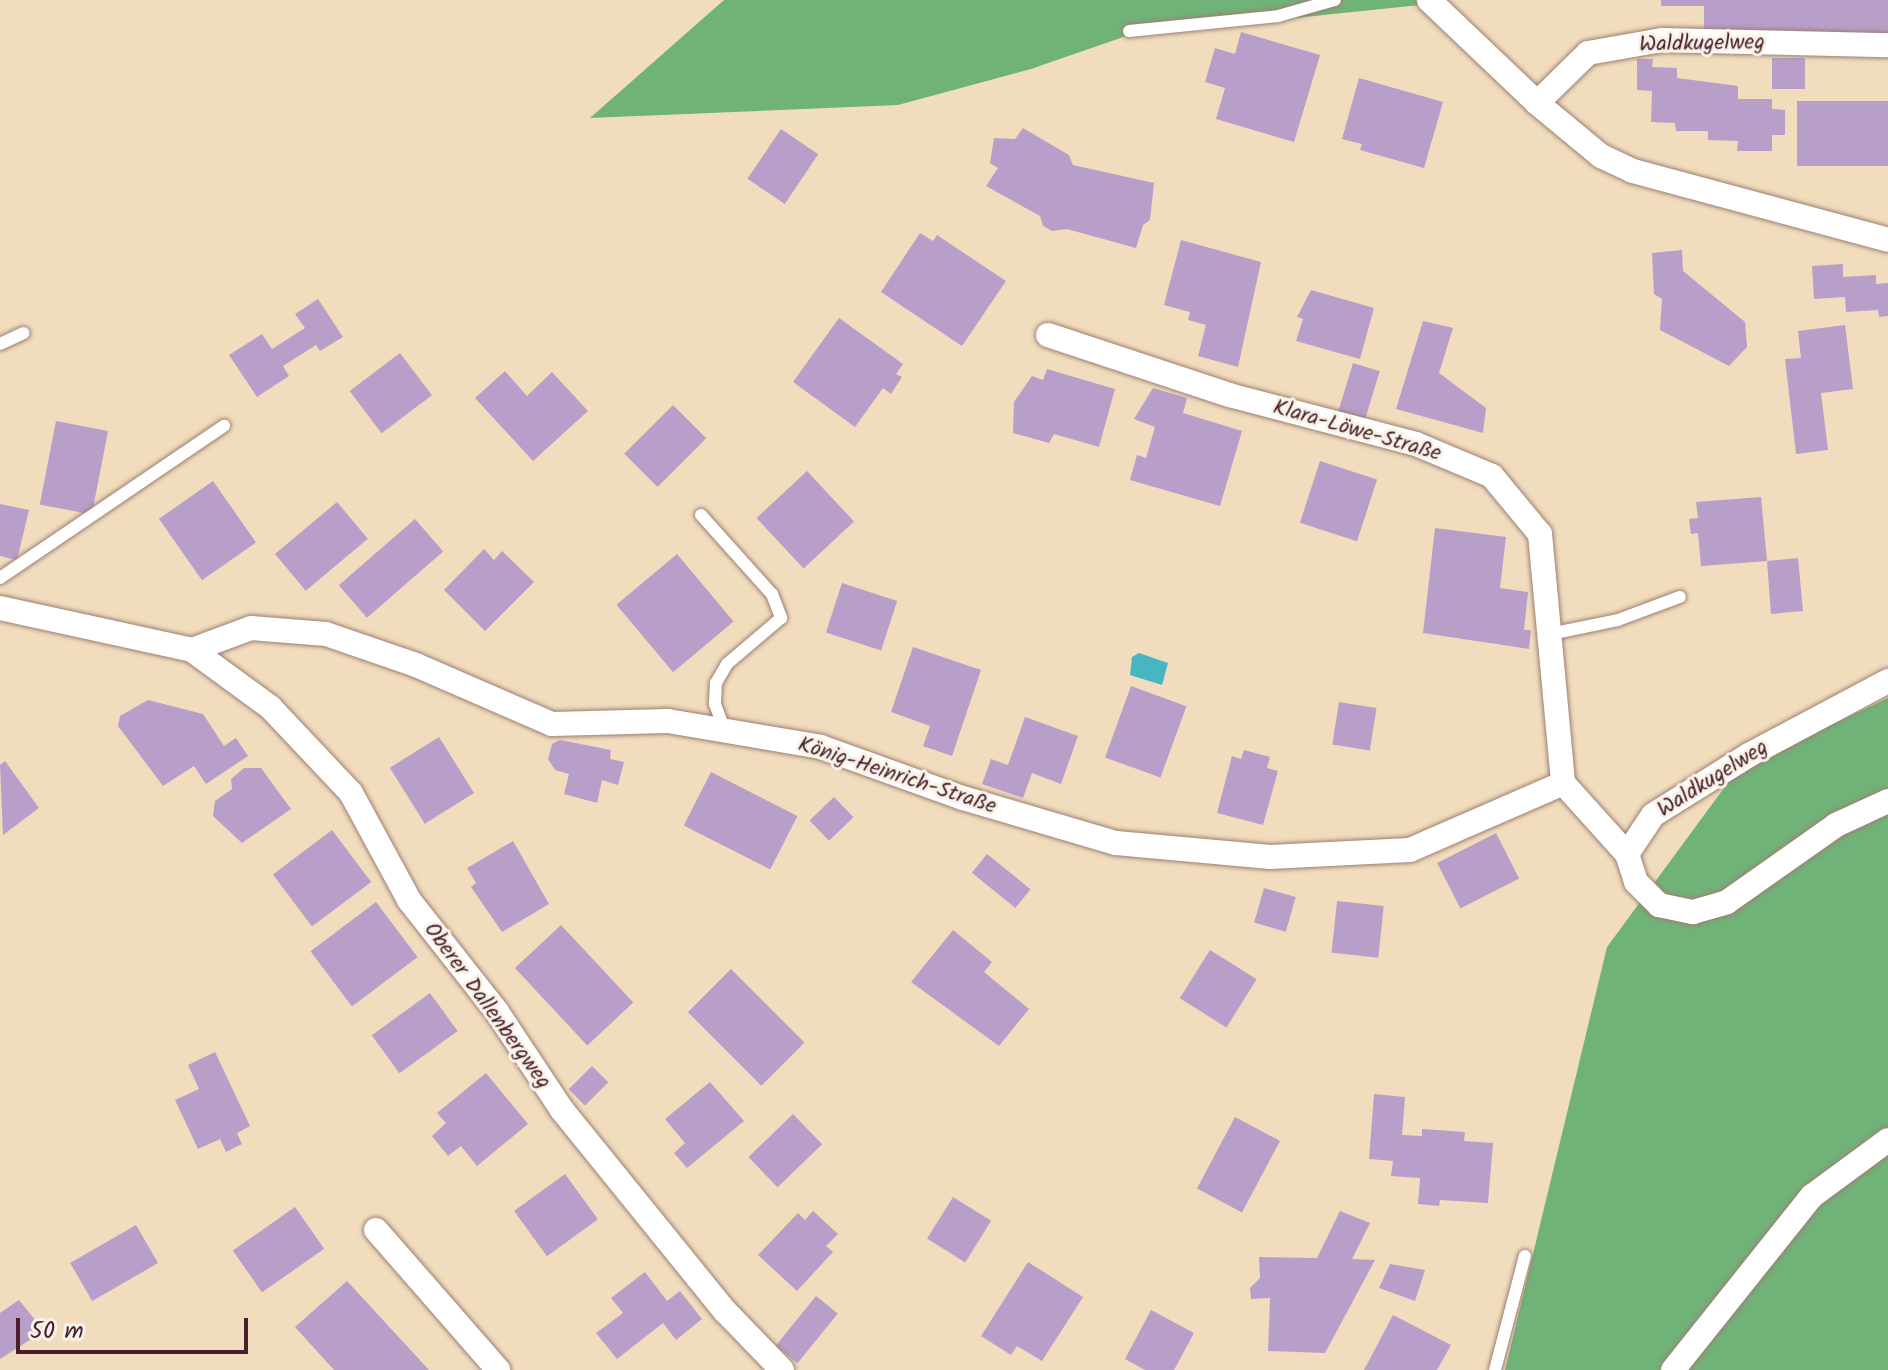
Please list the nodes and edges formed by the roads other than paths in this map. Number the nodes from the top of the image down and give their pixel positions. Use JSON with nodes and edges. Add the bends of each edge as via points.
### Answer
{"nodes":[{"id":1,"x":1335,"y":0,"type":"edge"},
{"id":2,"x":1429,"y":0,"type":"edge"},
{"id":3,"x":1129,"y":31,"type":"dead end"},
{"id":4,"x":1888,"y":45,"type":"edge"},
{"id":5,"x":1537,"y":103,"type":"junction"},
{"id":6,"x":1888,"y":240,"type":"edge"},
{"id":7,"x":24,"y":333,"type":"dead end"},
{"id":8,"x":1048,"y":335,"type":"dead end"},
{"id":9,"x":0,"y":344,"type":"edge"},
{"id":10,"x":224,"y":426,"type":"dead end"},
{"id":11,"x":701,"y":515,"type":"dead end"},
{"id":12,"x":0,"y":578,"type":"edge"},
{"id":13,"x":1680,"y":597,"type":"dead end"},
{"id":14,"x":0,"y":608,"type":"edge"},
{"id":15,"x":1550,"y":634,"type":"junction"},
{"id":16,"x":192,"y":650,"type":"junction"},
{"id":17,"x":1888,"y":681,"type":"edge"},
{"id":18,"x":725,"y":731,"type":"junction"},
{"id":19,"x":1563,"y":783,"type":"junction"},
{"id":20,"x":1888,"y":801,"type":"edge"},
{"id":21,"x":1627,"y":854,"type":"junction"},
{"id":22,"x":1888,"y":1140,"type":"edge"},
{"id":23,"x":376,"y":1230,"type":"dead end"},
{"id":24,"x":1525,"y":1256,"type":"dead end"},
{"id":25,"x":498,"y":1370,"type":"edge"},
{"id":26,"x":782,"y":1370,"type":"edge"},
{"id":27,"x":1495,"y":1370,"type":"edge"},
{"id":28,"x":1673,"y":1370,"type":"edge"}],
"edges":[{"from":1,"to":3,"type":"lane","via":[[1278,16]]},
{"from":2,"to":5,"type":"street"},
{"from":4,"to":5,"type":"street","name":"Waldkugelweg","via":[[1662,40],[1588,53]]},
{"from":5,"to":6,"type":"street","via":[[1601,156],[1633,171]]},
{"from":7,"to":9,"type":"lane"},
{"from":8,"to":15,"type":"street","name":"Klara-Löwe-Straße","via":[[1229,395],[1416,444],[1492,476],[1540,534]]},
{"from":10,"to":12,"type":"lane"},
{"from":11,"to":18,"type":"lane","via":[[780,606],[776,627],[727,664],[716,683],[715,704]]},
{"from":13,"to":15,"type":"lane","via":[[1618,620]]},
{"from":14,"to":16,"type":"street"},
{"from":15,"to":19,"type":"street","name":"Klara-Löwe-Straße"},
{"from":16,"to":18,"type":"street","name":"König-Heinrich-Straße","via":[[251,628],[326,634],[416,665],[552,724],[668,721]]},
{"from":16,"to":26,"type":"street","name":"Oberer Dallenbergweg","via":[[270,707],[351,793],[409,900],[497,1012],[562,1110],[725,1311]]},
{"from":17,"to":21,"type":"street","name":"Waldkugelweg","via":[[1749,755],[1653,815]]},
{"from":18,"to":19,"type":"street","name":"König-Heinrich-Straße","via":[[821,747],[963,798],[1116,843],[1270,857],[1410,850]]},
{"from":19,"to":21,"type":"street"},
{"from":20,"to":21,"type":"street","via":[[1836,825],[1727,902],[1693,912],[1659,905],[1636,882]]},
{"from":22,"to":28,"type":"street","via":[[1812,1196]]},
{"from":23,"to":25,"type":"street"},
{"from":24,"to":27,"type":"lane"}]}
